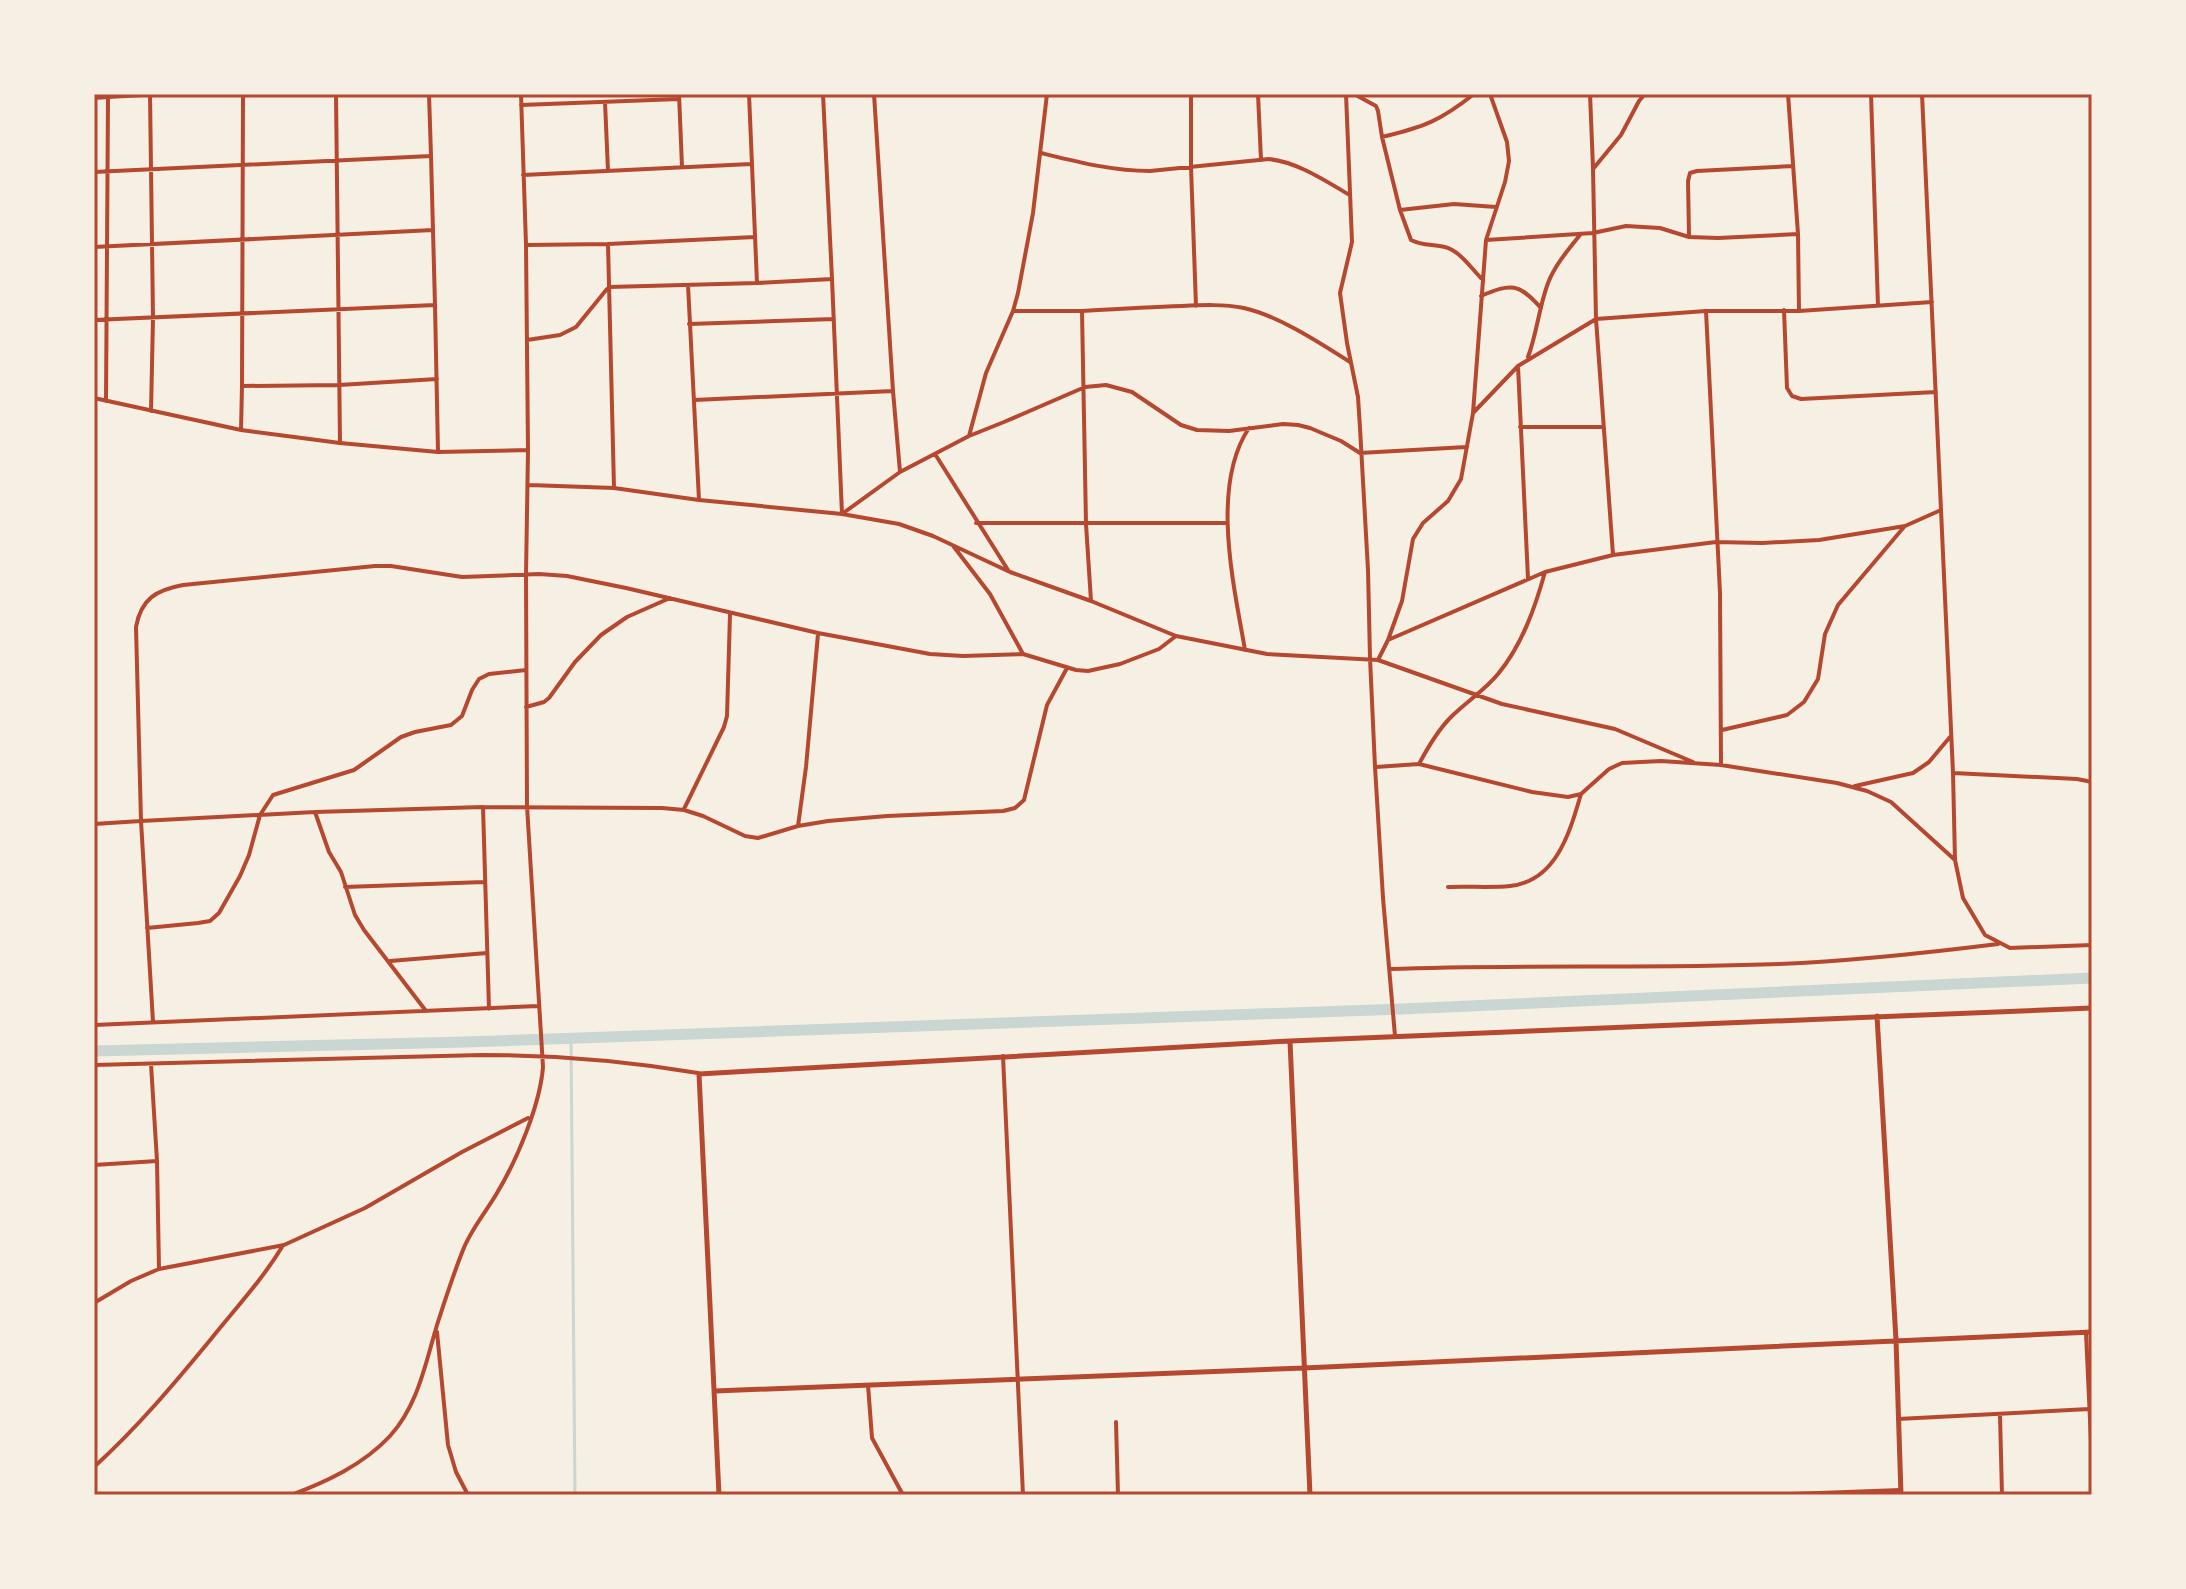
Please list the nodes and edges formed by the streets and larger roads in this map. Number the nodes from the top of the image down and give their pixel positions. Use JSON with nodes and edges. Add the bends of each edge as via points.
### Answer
{"nodes":[{"id":1,"x":150,"y":94,"type":"edge"},
{"id":2,"x":160,"y":94,"type":"edge"},
{"id":3,"x":243,"y":94,"type":"edge"},
{"id":4,"x":336,"y":94,"type":"edge"},
{"id":5,"x":429,"y":94,"type":"edge"},
{"id":6,"x":521,"y":94,"type":"edge"},
{"id":7,"x":749,"y":94,"type":"edge"},
{"id":8,"x":823,"y":94,"type":"edge"},
{"id":9,"x":874,"y":94,"type":"edge"},
{"id":10,"x":1047,"y":94,"type":"edge"},
{"id":11,"x":1191,"y":94,"type":"edge"},
{"id":12,"x":1258,"y":94,"type":"edge"},
{"id":13,"x":1346,"y":94,"type":"edge"},
{"id":14,"x":1354,"y":94,"type":"edge"},
{"id":15,"x":1474,"y":94,"type":"edge"},
{"id":16,"x":1490,"y":94,"type":"edge"},
{"id":17,"x":1590,"y":94,"type":"edge"},
{"id":18,"x":1639,"y":94,"type":"edge"},
{"id":19,"x":1645,"y":94,"type":"edge"},
{"id":20,"x":1788,"y":94,"type":"edge"},
{"id":21,"x":1871,"y":94,"type":"edge"},
{"id":22,"x":1922,"y":94,"type":"edge"},
{"id":23,"x":108,"y":96,"type":"edge"},
{"id":24,"x":679,"y":96,"type":"edge"},
{"id":25,"x":94,"y":98,"type":"edge"},
{"id":26,"x":1639,"y":101,"type":"junction"},
{"id":27,"x":605,"y":102,"type":"junction"},
{"id":28,"x":521,"y":105,"type":"junction"},
{"id":29,"x":1382,"y":137,"type":"junction"},
{"id":30,"x":1041,"y":153,"type":"junction"},
{"id":31,"x":431,"y":156,"type":"junction"},
{"id":32,"x":1261,"y":160,"type":"junction"},
{"id":33,"x":338,"y":161,"type":"junction"},
{"id":34,"x":244,"y":164,"type":"junction"},
{"id":35,"x":751,"y":164,"type":"junction"},
{"id":36,"x":1793,"y":166,"type":"junction"},
{"id":37,"x":682,"y":167,"type":"junction"},
{"id":38,"x":1191,"y":167,"type":"junction"},
{"id":39,"x":152,"y":169,"type":"junction"},
{"id":40,"x":1593,"y":169,"type":"junction"},
{"id":41,"x":108,"y":171,"type":"junction"},
{"id":42,"x":608,"y":171,"type":"junction"},
{"id":43,"x":94,"y":172,"type":"edge"},
{"id":44,"x":523,"y":175,"type":"junction"},
{"id":45,"x":1349,"y":195,"type":"junction"},
{"id":46,"x":1496,"y":207,"type":"junction"},
{"id":47,"x":1400,"y":210,"type":"junction"},
{"id":48,"x":433,"y":230,"type":"junction"},
{"id":49,"x":1581,"y":233,"type":"junction"},
{"id":50,"x":1593,"y":233,"type":"junction"},
{"id":51,"x":1798,"y":234,"type":"junction"},
{"id":52,"x":338,"y":235,"type":"junction"},
{"id":53,"x":755,"y":237,"type":"junction"},
{"id":54,"x":1689,"y":237,"type":"junction"},
{"id":55,"x":1486,"y":240,"type":"junction"},
{"id":56,"x":243,"y":241,"type":"junction"},
{"id":57,"x":151,"y":244,"type":"junction"},
{"id":58,"x":608,"y":244,"type":"junction"},
{"id":59,"x":526,"y":245,"type":"junction"},
{"id":60,"x":108,"y":246,"type":"junction"},
{"id":61,"x":94,"y":247,"type":"edge"},
{"id":62,"x":1481,"y":278,"type":"junction"},
{"id":63,"x":832,"y":279,"type":"junction"},
{"id":64,"x":757,"y":283,"type":"junction"},
{"id":65,"x":688,"y":285,"type":"junction"},
{"id":66,"x":609,"y":287,"type":"junction"},
{"id":67,"x":1481,"y":297,"type":"junction"},
{"id":68,"x":1932,"y":302,"type":"junction"},
{"id":69,"x":435,"y":305,"type":"junction"},
{"id":70,"x":1196,"y":306,"type":"junction"},
{"id":71,"x":1878,"y":306,"type":"junction"},
{"id":72,"x":1541,"y":308,"type":"junction"},
{"id":73,"x":339,"y":310,"type":"junction"},
{"id":74,"x":1784,"y":310,"type":"junction"},
{"id":75,"x":1013,"y":311,"type":"junction"},
{"id":76,"x":1082,"y":311,"type":"junction"},
{"id":77,"x":1706,"y":311,"type":"junction"},
{"id":78,"x":1799,"y":311,"type":"junction"},
{"id":79,"x":243,"y":314,"type":"junction"},
{"id":80,"x":153,"y":318,"type":"junction"},
{"id":81,"x":834,"y":319,"type":"junction"},
{"id":82,"x":1596,"y":319,"type":"junction"},
{"id":83,"x":94,"y":320,"type":"edge"},
{"id":84,"x":107,"y":320,"type":"junction"},
{"id":85,"x":689,"y":324,"type":"junction"},
{"id":86,"x":527,"y":340,"type":"junction"},
{"id":87,"x":1527,"y":360,"type":"junction"},
{"id":88,"x":1352,"y":363,"type":"junction"},
{"id":89,"x":1518,"y":366,"type":"junction"},
{"id":90,"x":437,"y":379,"type":"junction"},
{"id":91,"x":339,"y":385,"type":"junction"},
{"id":92,"x":242,"y":386,"type":"junction"},
{"id":93,"x":1085,"y":387,"type":"junction"},
{"id":94,"x":893,"y":391,"type":"junction"},
{"id":95,"x":1936,"y":392,"type":"junction"},
{"id":96,"x":836,"y":393,"type":"junction"},
{"id":97,"x":94,"y":398,"type":"edge"},
{"id":98,"x":694,"y":400,"type":"junction"},
{"id":99,"x":106,"y":401,"type":"junction"},
{"id":100,"x":151,"y":411,"type":"junction"},
{"id":101,"x":1473,"y":413,"type":"junction"},
{"id":102,"x":1520,"y":427,"type":"junction"},
{"id":103,"x":1602,"y":427,"type":"junction"},
{"id":104,"x":1249,"y":428,"type":"junction"},
{"id":105,"x":241,"y":430,"type":"junction"},
{"id":106,"x":969,"y":436,"type":"junction"},
{"id":107,"x":340,"y":443,"type":"junction"},
{"id":108,"x":1466,"y":447,"type":"junction"},
{"id":109,"x":528,"y":450,"type":"junction"},
{"id":110,"x":438,"y":452,"type":"junction"},
{"id":111,"x":1360,"y":453,"type":"junction"},
{"id":112,"x":935,"y":454,"type":"junction"},
{"id":113,"x":900,"y":472,"type":"junction"},
{"id":114,"x":529,"y":485,"type":"junction"},
{"id":115,"x":614,"y":488,"type":"junction"},
{"id":116,"x":699,"y":500,"type":"junction"},
{"id":117,"x":1941,"y":510,"type":"junction"},
{"id":118,"x":842,"y":514,"type":"junction"},
{"id":119,"x":976,"y":523,"type":"junction"},
{"id":120,"x":1227,"y":523,"type":"junction"},
{"id":121,"x":1086,"y":524,"type":"junction"},
{"id":122,"x":1905,"y":526,"type":"junction"},
{"id":123,"x":1716,"y":542,"type":"junction"},
{"id":124,"x":953,"y":545,"type":"junction"},
{"id":125,"x":1613,"y":555,"type":"junction"},
{"id":126,"x":1010,"y":572,"type":"junction"},
{"id":127,"x":1545,"y":572,"type":"junction"},
{"id":128,"x":526,"y":575,"type":"junction"},
{"id":129,"x":1528,"y":579,"type":"junction"},
{"id":130,"x":670,"y":598,"type":"junction"},
{"id":131,"x":1091,"y":601,"type":"junction"},
{"id":132,"x":730,"y":614,"type":"junction"},
{"id":133,"x":818,"y":633,"type":"junction"},
{"id":134,"x":1176,"y":636,"type":"junction"},
{"id":135,"x":1388,"y":640,"type":"junction"},
{"id":136,"x":1245,"y":650,"type":"junction"},
{"id":137,"x":1023,"y":654,"type":"junction"},
{"id":138,"x":1370,"y":658,"type":"junction"},
{"id":139,"x":1378,"y":660,"type":"junction"},
{"id":140,"x":1067,"y":668,"type":"junction"},
{"id":141,"x":526,"y":670,"type":"junction"},
{"id":142,"x":1476,"y":694,"type":"junction"},
{"id":143,"x":526,"y":707,"type":"junction"},
{"id":144,"x":1722,"y":730,"type":"junction"},
{"id":145,"x":1952,"y":735,"type":"junction"},
{"id":146,"x":1693,"y":762,"type":"junction"},
{"id":147,"x":1419,"y":764,"type":"junction"},
{"id":148,"x":1721,"y":765,"type":"junction"},
{"id":149,"x":1375,"y":767,"type":"junction"},
{"id":150,"x":1953,"y":773,"type":"junction"},
{"id":151,"x":2092,"y":782,"type":"edge"},
{"id":152,"x":1851,"y":787,"type":"junction"},
{"id":153,"x":1581,"y":794,"type":"junction"},
{"id":154,"x":527,"y":806,"type":"junction"},
{"id":155,"x":483,"y":807,"type":"junction"},
{"id":156,"x":684,"y":810,"type":"junction"},
{"id":157,"x":315,"y":812,"type":"junction"},
{"id":158,"x":260,"y":815,"type":"junction"},
{"id":159,"x":141,"y":821,"type":"junction"},
{"id":160,"x":94,"y":824,"type":"edge"},
{"id":161,"x":798,"y":826,"type":"junction"},
{"id":162,"x":1955,"y":860,"type":"junction"},
{"id":163,"x":484,"y":882,"type":"junction"},
{"id":164,"x":345,"y":887,"type":"junction"},
{"id":165,"x":1448,"y":887,"type":"dead end"},
{"id":166,"x":147,"y":928,"type":"junction"},
{"id":167,"x":2001,"y":944,"type":"junction"},
{"id":168,"x":2092,"y":945,"type":"edge"},
{"id":169,"x":487,"y":953,"type":"junction"},
{"id":170,"x":388,"y":961,"type":"junction"},
{"id":171,"x":1389,"y":969,"type":"junction"},
{"id":172,"x":538,"y":1006,"type":"junction"},
{"id":173,"x":2092,"y":1008,"type":"edge"},
{"id":174,"x":489,"y":1009,"type":"junction"},
{"id":175,"x":426,"y":1011,"type":"junction"},
{"id":176,"x":1877,"y":1016,"type":"junction"},
{"id":177,"x":153,"y":1022,"type":"junction"},
{"id":178,"x":94,"y":1025,"type":"edge"},
{"id":179,"x":1395,"y":1036,"type":"junction"},
{"id":180,"x":1290,"y":1041,"type":"junction"},
{"id":181,"x":542,"y":1055,"type":"junction"},
{"id":182,"x":1003,"y":1056,"type":"junction"},
{"id":183,"x":151,"y":1063,"type":"junction"},
{"id":184,"x":94,"y":1065,"type":"edge"},
{"id":185,"x":699,"y":1074,"type":"junction"},
{"id":186,"x":531,"y":1117,"type":"junction"},
{"id":187,"x":157,"y":1161,"type":"junction"},
{"id":188,"x":94,"y":1165,"type":"edge"},
{"id":189,"x":284,"y":1245,"type":"junction"},
{"id":190,"x":159,"y":1269,"type":"junction"},
{"id":191,"x":94,"y":1303,"type":"edge"},
{"id":192,"x":437,"y":1326,"type":"junction"},
{"id":193,"x":2089,"y":1332,"type":"edge"},
{"id":194,"x":1896,"y":1340,"type":"junction"},
{"id":195,"x":1304,"y":1368,"type":"junction"},
{"id":196,"x":1017,"y":1380,"type":"junction"},
{"id":197,"x":868,"y":1385,"type":"junction"},
{"id":198,"x":715,"y":1391,"type":"junction"},
{"id":199,"x":2089,"y":1409,"type":"junction"},
{"id":200,"x":2000,"y":1415,"type":"junction"},
{"id":201,"x":1898,"y":1419,"type":"junction"},
{"id":202,"x":1116,"y":1422,"type":"dead end"},
{"id":203,"x":2092,"y":1463,"type":"edge"},
{"id":204,"x":94,"y":1467,"type":"edge"},
{"id":205,"x":1901,"y":1493,"type":"edge"},
{"id":206,"x":291,"y":1495,"type":"edge"},
{"id":207,"x":468,"y":1495,"type":"edge"},
{"id":208,"x":719,"y":1495,"type":"edge"},
{"id":209,"x":903,"y":1495,"type":"edge"},
{"id":210,"x":1023,"y":1495,"type":"edge"},
{"id":211,"x":1118,"y":1495,"type":"edge"},
{"id":212,"x":1310,"y":1495,"type":"edge"},
{"id":213,"x":1764,"y":1495,"type":"edge"},
{"id":214,"x":2002,"y":1495,"type":"edge"}],
"edges":[{"from":1,"to":2,"type":"street"},
{"from":1,"to":23,"type":"street"},
{"from":1,"to":39,"type":"street"},
{"from":3,"to":34,"type":"street"},
{"from":4,"to":33,"type":"street"},
{"from":5,"to":31,"type":"street"},
{"from":6,"to":28,"type":"street"},
{"from":7,"to":35,"type":"street"},
{"from":8,"to":63,"type":"street"},
{"from":9,"to":94,"type":"street"},
{"from":10,"to":30,"type":"street"},
{"from":11,"to":38,"type":"street"},
{"from":12,"to":32,"type":"street"},
{"from":13,"to":45,"type":"street"},
{"from":14,"to":29,"type":"street","via":[[1376,106]]},
{"from":15,"to":29,"type":"street","via":[[1436,121]]},
{"from":16,"to":46,"type":"street","via":[[1509,161]]},
{"from":17,"to":40,"type":"street"},
{"from":18,"to":26,"type":"street"},
{"from":19,"to":26,"type":"street"},
{"from":20,"to":36,"type":"street"},
{"from":21,"to":71,"type":"street"},
{"from":22,"to":68,"type":"street"},
{"from":23,"to":25,"type":"street"},
{"from":23,"to":41,"type":"street"},
{"from":24,"to":27,"type":"street"},
{"from":24,"to":37,"type":"street"},
{"from":26,"to":40,"type":"street","via":[[1621,135]]},
{"from":27,"to":28,"type":"street"},
{"from":27,"to":42,"type":"street"},
{"from":28,"to":44,"type":"street"},
{"from":29,"to":47,"type":"street"},
{"from":30,"to":38,"type":"street","via":[[1118,170]]},
{"from":30,"to":75,"type":"street"},
{"from":31,"to":33,"type":"street"},
{"from":31,"to":48,"type":"street"},
{"from":32,"to":38,"type":"street"},
{"from":32,"to":45,"type":"street","via":[[1288,164]]},
{"from":33,"to":34,"type":"street"},
{"from":33,"to":52,"type":"street"},
{"from":34,"to":39,"type":"street"},
{"from":34,"to":56,"type":"street"},
{"from":35,"to":37,"type":"street"},
{"from":35,"to":53,"type":"street"},
{"from":36,"to":51,"type":"street"},
{"from":36,"to":54,"type":"street","via":[[1690,173]]},
{"from":37,"to":42,"type":"street"},
{"from":38,"to":70,"type":"street"},
{"from":39,"to":41,"type":"street"},
{"from":39,"to":57,"type":"street"},
{"from":40,"to":50,"type":"street"},
{"from":41,"to":43,"type":"street"},
{"from":41,"to":60,"type":"street"},
{"from":42,"to":44,"type":"street"},
{"from":44,"to":59,"type":"street"},
{"from":45,"to":88,"type":"street","via":[[1352,242],[1340,293]]},
{"from":46,"to":47,"type":"street","via":[[1454,204]]},
{"from":46,"to":55,"type":"street"},
{"from":47,"to":62,"type":"street","via":[[1411,240],[1447,247]]},
{"from":48,"to":52,"type":"street"},
{"from":48,"to":69,"type":"street"},
{"from":49,"to":50,"type":"street"},
{"from":49,"to":55,"type":"street"},
{"from":49,"to":72,"type":"street","via":[[1556,266]]},
{"from":50,"to":54,"type":"street","via":[[1626,226]]},
{"from":50,"to":82,"type":"street"},
{"from":51,"to":54,"type":"street"},
{"from":51,"to":78,"type":"street"},
{"from":52,"to":56,"type":"street"},
{"from":52,"to":73,"type":"street"},
{"from":53,"to":58,"type":"street"},
{"from":53,"to":64,"type":"street"},
{"from":55,"to":62,"type":"street"},
{"from":56,"to":57,"type":"street"},
{"from":56,"to":79,"type":"street"},
{"from":57,"to":60,"type":"street"},
{"from":57,"to":80,"type":"street"},
{"from":58,"to":59,"type":"street"},
{"from":58,"to":66,"type":"street"},
{"from":59,"to":86,"type":"street"},
{"from":60,"to":61,"type":"street"},
{"from":60,"to":84,"type":"street"},
{"from":62,"to":67,"type":"street"},
{"from":63,"to":64,"type":"street"},
{"from":63,"to":81,"type":"street"},
{"from":64,"to":65,"type":"street"},
{"from":65,"to":66,"type":"street"},
{"from":65,"to":85,"type":"street"},
{"from":66,"to":86,"type":"street","via":[[576,327]]},
{"from":66,"to":115,"type":"street"},
{"from":67,"to":72,"type":"street","via":[[1500,288],[1517,288]]},
{"from":67,"to":101,"type":"street"},
{"from":68,"to":71,"type":"street"},
{"from":68,"to":95,"type":"street"},
{"from":69,"to":73,"type":"street"},
{"from":69,"to":90,"type":"street"},
{"from":70,"to":76,"type":"street"},
{"from":70,"to":88,"type":"street","via":[[1245,308],[1265,315]]},
{"from":71,"to":78,"type":"street"},
{"from":72,"to":87,"type":"street"},
{"from":73,"to":79,"type":"street"},
{"from":73,"to":91,"type":"street"},
{"from":74,"to":77,"type":"street"},
{"from":74,"to":78,"type":"street"},
{"from":74,"to":95,"type":"street","via":[[1787,388],[1792,396]]},
{"from":75,"to":76,"type":"street"},
{"from":75,"to":106,"type":"street","via":[[986,373]]},
{"from":76,"to":93,"type":"street"},
{"from":77,"to":82,"type":"street"},
{"from":77,"to":123,"type":"street"},
{"from":79,"to":80,"type":"street"},
{"from":79,"to":92,"type":"street"},
{"from":80,"to":84,"type":"street"},
{"from":80,"to":100,"type":"street"},
{"from":81,"to":85,"type":"street"},
{"from":81,"to":96,"type":"street"},
{"from":82,"to":87,"type":"street"},
{"from":82,"to":103,"type":"street"},
{"from":83,"to":84,"type":"street"},
{"from":84,"to":99,"type":"street"},
{"from":85,"to":98,"type":"street"},
{"from":86,"to":109,"type":"street"},
{"from":87,"to":89,"type":"street"},
{"from":88,"to":111,"type":"street"},
{"from":89,"to":101,"type":"street"},
{"from":89,"to":102,"type":"street"},
{"from":90,"to":91,"type":"street"},
{"from":90,"to":110,"type":"street"},
{"from":91,"to":92,"type":"street"},
{"from":91,"to":107,"type":"street"},
{"from":92,"to":105,"type":"street"},
{"from":93,"to":104,"type":"street","via":[[1106,385],[1132,392],[1197,430]]},
{"from":93,"to":106,"type":"street"},
{"from":93,"to":121,"type":"street"},
{"from":94,"to":96,"type":"street"},
{"from":94,"to":113,"type":"street"},
{"from":95,"to":117,"type":"street"},
{"from":96,"to":98,"type":"street"},
{"from":96,"to":118,"type":"street"},
{"from":97,"to":99,"type":"street"},
{"from":98,"to":116,"type":"street"},
{"from":99,"to":100,"type":"street"},
{"from":100,"to":105,"type":"street"},
{"from":101,"to":108,"type":"street"},
{"from":102,"to":103,"type":"street"},
{"from":102,"to":129,"type":"street"},
{"from":103,"to":125,"type":"street"},
{"from":104,"to":111,"type":"street","via":[[1310,428]]},
{"from":104,"to":120,"type":"street","via":[[1234,461]]},
{"from":105,"to":107,"type":"street"},
{"from":106,"to":112,"type":"street"},
{"from":107,"to":110,"type":"street"},
{"from":108,"to":111,"type":"street"},
{"from":108,"to":135,"type":"street","via":[[1455,492],[1413,539],[1402,601]]},
{"from":109,"to":110,"type":"street"},
{"from":109,"to":114,"type":"street"},
{"from":111,"to":138,"type":"street"},
{"from":112,"to":113,"type":"street"},
{"from":112,"to":119,"type":"street"},
{"from":113,"to":118,"type":"street"},
{"from":114,"to":115,"type":"street"},
{"from":114,"to":128,"type":"street"},
{"from":115,"to":116,"type":"street"},
{"from":116,"to":118,"type":"street"},
{"from":117,"to":122,"type":"street"},
{"from":117,"to":145,"type":"street"},
{"from":118,"to":124,"type":"street","via":[[899,524]]},
{"from":119,"to":121,"type":"street"},
{"from":119,"to":126,"type":"street"},
{"from":120,"to":121,"type":"street"},
{"from":120,"to":136,"type":"street"},
{"from":121,"to":131,"type":"street"},
{"from":122,"to":123,"type":"street","via":[[1819,540]]},
{"from":122,"to":144,"type":"street","via":[[1838,605],[1825,634],[1818,679],[1804,702],[1787,715]]},
{"from":123,"to":125,"type":"street"},
{"from":123,"to":144,"type":"street"},
{"from":124,"to":126,"type":"street"},
{"from":124,"to":137,"type":"street","via":[[990,594]]},
{"from":125,"to":127,"type":"street"},
{"from":126,"to":131,"type":"street"},
{"from":127,"to":129,"type":"street"},
{"from":127,"to":142,"type":"street","via":[[1522,635],[1498,675]]},
{"from":128,"to":130,"type":"street","via":[[567,576]]},
{"from":128,"to":141,"type":"street"},
{"from":128,"to":159,"type":"street","via":[[462,577],[375,566],[183,585],[157,593],[138,614],[136,627]]},
{"from":129,"to":135,"type":"street"},
{"from":130,"to":132,"type":"street"},
{"from":130,"to":143,"type":"street","via":[[611,627],[575,662],[549,698]]},
{"from":131,"to":134,"type":"street"},
{"from":132,"to":133,"type":"street"},
{"from":132,"to":156,"type":"street","via":[[727,716]]},
{"from":133,"to":137,"type":"street","via":[[930,654]]},
{"from":133,"to":161,"type":"street"},
{"from":134,"to":136,"type":"street"},
{"from":134,"to":140,"type":"street","via":[[1159,649],[1120,664],[1088,671]]},
{"from":135,"to":139,"type":"street"},
{"from":136,"to":138,"type":"street"},
{"from":137,"to":140,"type":"street"},
{"from":138,"to":139,"type":"street"},
{"from":138,"to":149,"type":"street"},
{"from":139,"to":142,"type":"street"},
{"from":140,"to":161,"type":"street","via":[[1047,705],[1020,805],[1003,811]]},
{"from":141,"to":143,"type":"street"},
{"from":141,"to":158,"type":"street","via":[[479,679],[462,716],[451,725],[401,737],[354,770],[273,795]]},
{"from":142,"to":146,"type":"street","via":[[1615,729]]},
{"from":142,"to":147,"type":"street","via":[[1450,718]]},
{"from":143,"to":154,"type":"street"},
{"from":144,"to":148,"type":"street"},
{"from":145,"to":150,"type":"street"},
{"from":145,"to":152,"type":"street","via":[[1913,773]]},
{"from":146,"to":148,"type":"street"},
{"from":146,"to":153,"type":"street","via":[[1622,763]]},
{"from":147,"to":149,"type":"street"},
{"from":147,"to":153,"type":"street","via":[[1550,796]]},
{"from":148,"to":152,"type":"street"},
{"from":149,"to":171,"type":"street"},
{"from":150,"to":151,"type":"street"},
{"from":150,"to":162,"type":"street"},
{"from":152,"to":162,"type":"street","via":[[1891,802]]},
{"from":153,"to":165,"type":"street","via":[[1552,865],[1534,878],[1513,886]]},
{"from":154,"to":155,"type":"street"},
{"from":154,"to":156,"type":"street"},
{"from":154,"to":172,"type":"street"},
{"from":155,"to":157,"type":"street"},
{"from":155,"to":163,"type":"street"},
{"from":156,"to":161,"type":"street","via":[[758,838]]},
{"from":157,"to":158,"type":"street"},
{"from":157,"to":164,"type":"street"},
{"from":158,"to":159,"type":"street"},
{"from":158,"to":166,"type":"street","via":[[249,855],[219,913],[210,921]]},
{"from":159,"to":160,"type":"street"},
{"from":159,"to":166,"type":"street"},
{"from":162,"to":167,"type":"street","via":[[1973,917],[1985,935]]},
{"from":163,"to":164,"type":"street"},
{"from":163,"to":169,"type":"street"},
{"from":164,"to":170,"type":"street","via":[[360,922]]},
{"from":166,"to":177,"type":"street"},
{"from":167,"to":168,"type":"street"},
{"from":167,"to":171,"type":"street","via":[[1780,964]]},
{"from":169,"to":170,"type":"street"},
{"from":169,"to":174,"type":"street"},
{"from":170,"to":175,"type":"street"},
{"from":171,"to":179,"type":"street"},
{"from":172,"to":174,"type":"street"},
{"from":172,"to":181,"type":"street"},
{"from":173,"to":176,"type":"street"},
{"from":174,"to":175,"type":"street"},
{"from":175,"to":177,"type":"street"},
{"from":176,"to":179,"type":"street"},
{"from":176,"to":194,"type":"street"},
{"from":177,"to":178,"type":"street"},
{"from":179,"to":180,"type":"street"},
{"from":180,"to":182,"type":"street"},
{"from":180,"to":195,"type":"street"},
{"from":181,"to":183,"type":"street"},
{"from":181,"to":185,"type":"street"},
{"from":181,"to":186,"type":"street","via":[[542,1082]]},
{"from":182,"to":185,"type":"street"},
{"from":182,"to":196,"type":"street"},
{"from":183,"to":184,"type":"street"},
{"from":183,"to":187,"type":"street"},
{"from":185,"to":198,"type":"street"},
{"from":186,"to":189,"type":"street","via":[[365,1208]]},
{"from":186,"to":192,"type":"street","via":[[516,1157],[464,1248]]},
{"from":187,"to":188,"type":"street"},
{"from":187,"to":190,"type":"street"},
{"from":189,"to":190,"type":"street"},
{"from":189,"to":204,"type":"street","via":[[162,1398]]},
{"from":190,"to":191,"type":"street"},
{"from":192,"to":206,"type":"street","via":[[418,1391],[389,1437],[345,1471]]},
{"from":192,"to":207,"type":"street","via":[[448,1445]]},
{"from":193,"to":194,"type":"street"},
{"from":193,"to":199,"type":"street"},
{"from":194,"to":195,"type":"street"},
{"from":194,"to":201,"type":"street"},
{"from":195,"to":196,"type":"street"},
{"from":195,"to":212,"type":"street"},
{"from":196,"to":197,"type":"street"},
{"from":196,"to":210,"type":"street"},
{"from":197,"to":198,"type":"street"},
{"from":197,"to":209,"type":"street","via":[[872,1438]]},
{"from":198,"to":208,"type":"street"},
{"from":199,"to":200,"type":"street"},
{"from":199,"to":203,"type":"street"},
{"from":200,"to":201,"type":"street"},
{"from":200,"to":214,"type":"street"},
{"from":201,"to":205,"type":"street"},
{"from":202,"to":211,"type":"street"},
{"from":205,"to":213,"type":"street"}]}
